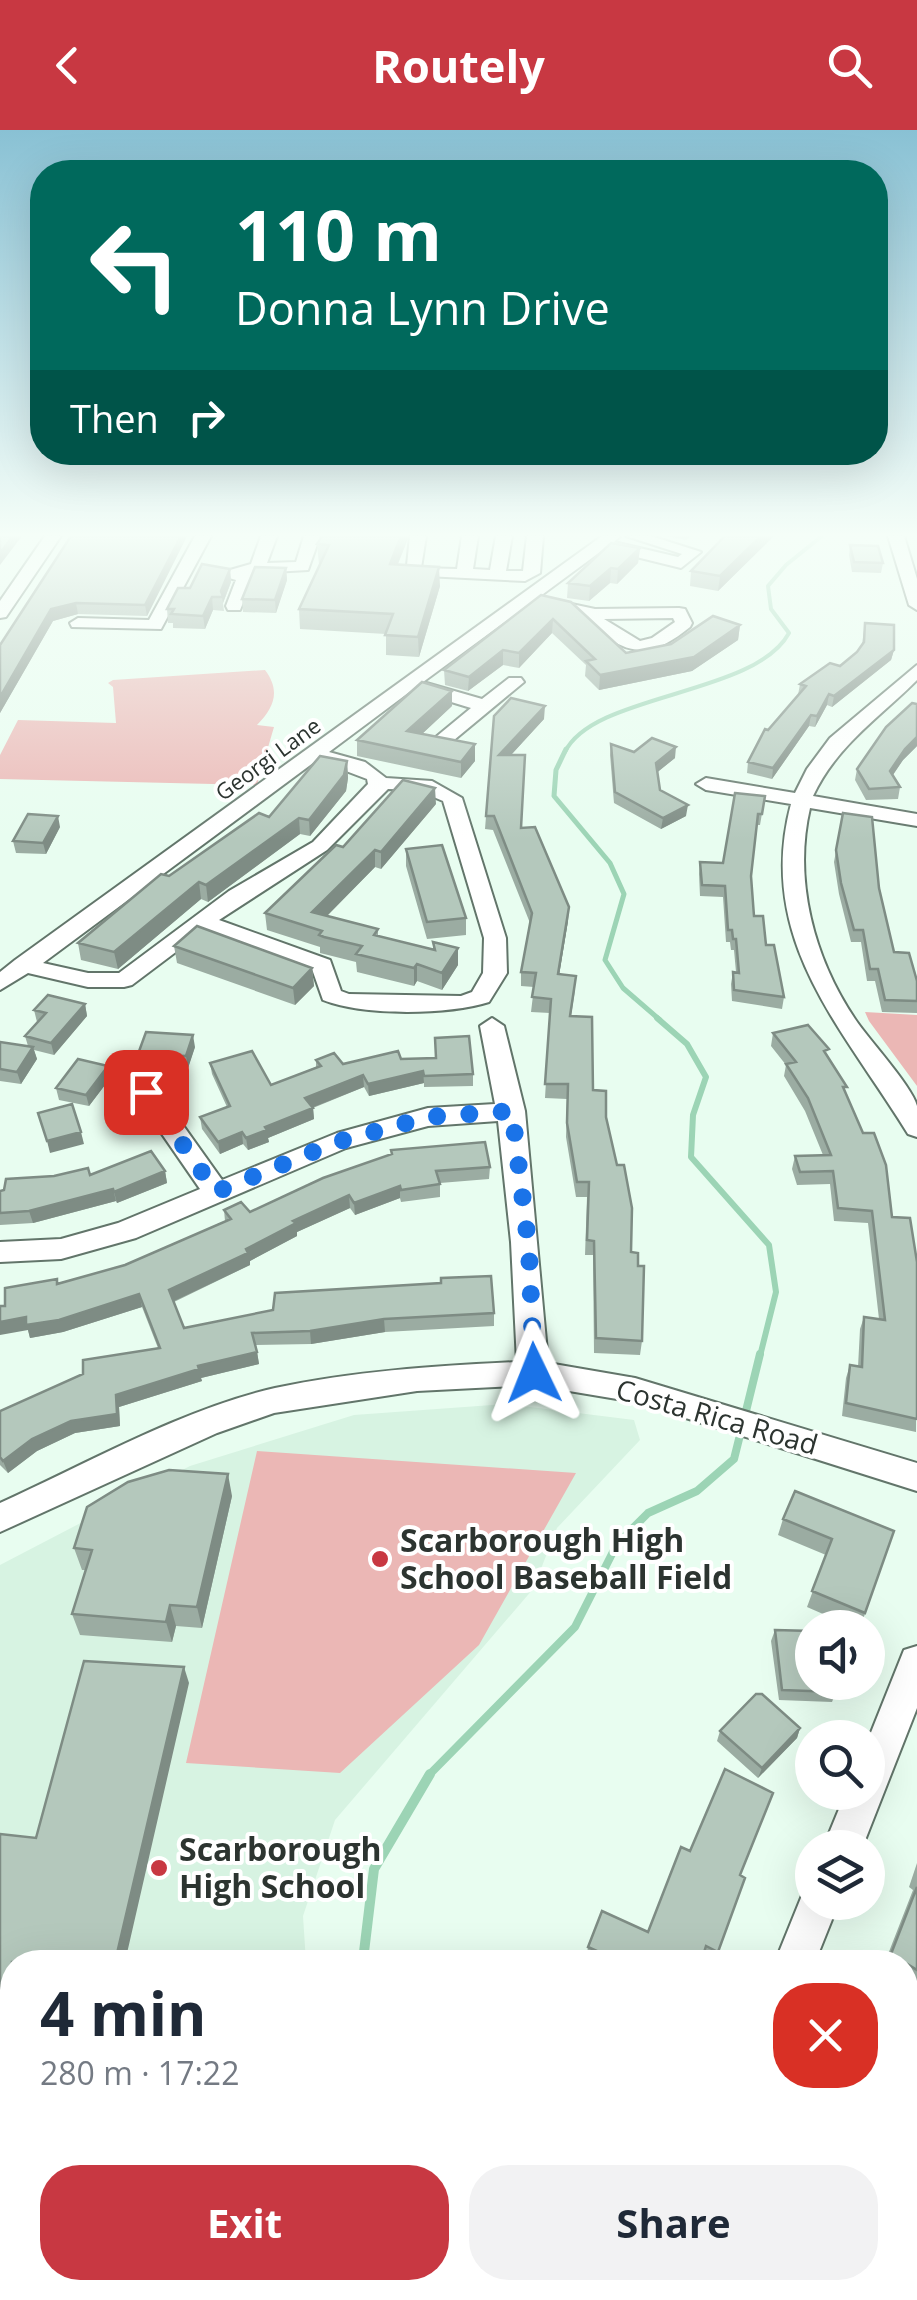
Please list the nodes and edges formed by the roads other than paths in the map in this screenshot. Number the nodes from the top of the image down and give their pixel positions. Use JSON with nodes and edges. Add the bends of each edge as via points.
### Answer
{"nodes":[{"id":1,"x":477,"y":637,"type":"edge"},
{"id":2,"x":917,"y":670,"type":"edge"},
{"id":3,"x":515,"y":682,"type":"dead end"},
{"id":4,"x":411,"y":684,"type":"junction"},
{"id":5,"x":485,"y":706,"type":"junction"},
{"id":6,"x":441,"y":740,"type":"edge"},
{"id":7,"x":317,"y":754,"type":"junction"},
{"id":8,"x":384,"y":781,"type":"junction"},
{"id":9,"x":706,"y":784,"type":"dead end"},
{"id":10,"x":802,"y":799,"type":"junction"},
{"id":11,"x":917,"y":820,"type":"edge"},
{"id":12,"x":203,"y":922,"type":"junction"},
{"id":13,"x":23,"y":965,"type":"junction"},
{"id":14,"x":0,"y":983,"type":"edge"},
{"id":15,"x":492,"y":1026,"type":"dead end"},
{"id":16,"x":146,"y":1092,"type":"dead end"},
{"id":17,"x":512,"y":1111,"type":"junction"},
{"id":18,"x":917,"y":1128,"type":"edge"},
{"id":19,"x":216,"y":1192,"type":"junction"},
{"id":20,"x":0,"y":1252,"type":"edge"},
{"id":21,"x":534,"y":1373,"type":"junction"},
{"id":22,"x":917,"y":1477,"type":"edge"},
{"id":23,"x":0,"y":1518,"type":"edge"},
{"id":24,"x":917,"y":1662,"type":"edge"},
{"id":25,"x":885,"y":1742,"type":"edge"},
{"id":26,"x":812,"y":1920,"type":"edge"},
{"id":27,"x":800,"y":1950,"type":"edge"}],
"edges":[{"from":1,"to":4,"type":"street","name":"Georgi Lane"},
{"from":2,"to":10,"type":"street","via":[[837,742]]},
{"from":3,"to":5,"type":"street"},
{"from":4,"to":5,"type":"street"},
{"from":4,"to":7,"type":"street","name":"Georgi Lane"},
{"from":5,"to":6,"type":"street"},
{"from":7,"to":8,"type":"street"},
{"from":7,"to":13,"type":"street","name":"Georgi Lane"},
{"from":8,"to":12,"type":"street","via":[[320,846]]},
{"from":8,"to":12,"type":"street","via":[[431,786],[452,798],[495,938],[495,972],[481,997],[462,1003],[346,1001],[331,995],[322,965]]},
{"from":9,"to":10,"type":"street"},
{"from":10,"to":11,"type":"street"},
{"from":10,"to":18,"type":"street","via":[[790,864],[802,932],[825,989]]},
{"from":12,"to":13,"type":"street","via":[[124,980],[88,980]]},
{"from":13,"to":14,"type":"street","name":"Georgi Lane"},
{"from":15,"to":17,"type":"street"},
{"from":16,"to":19,"type":"street"},
{"from":17,"to":19,"type":"street","via":[[428,1117],[337,1142]]},
{"from":17,"to":21,"type":"street","via":[[529,1250]]},
{"from":19,"to":20,"type":"street","via":[[61,1249]]},
{"from":21,"to":22,"type":"street","name":"Costa Rica Road","via":[[636,1390]]},
{"from":21,"to":23,"type":"street","name":"Costa Rica Road","via":[[416,1379],[273,1401],[206,1424]]},
{"from":24,"to":25,"type":"street"},
{"from":26,"to":27,"type":"street"}]}
